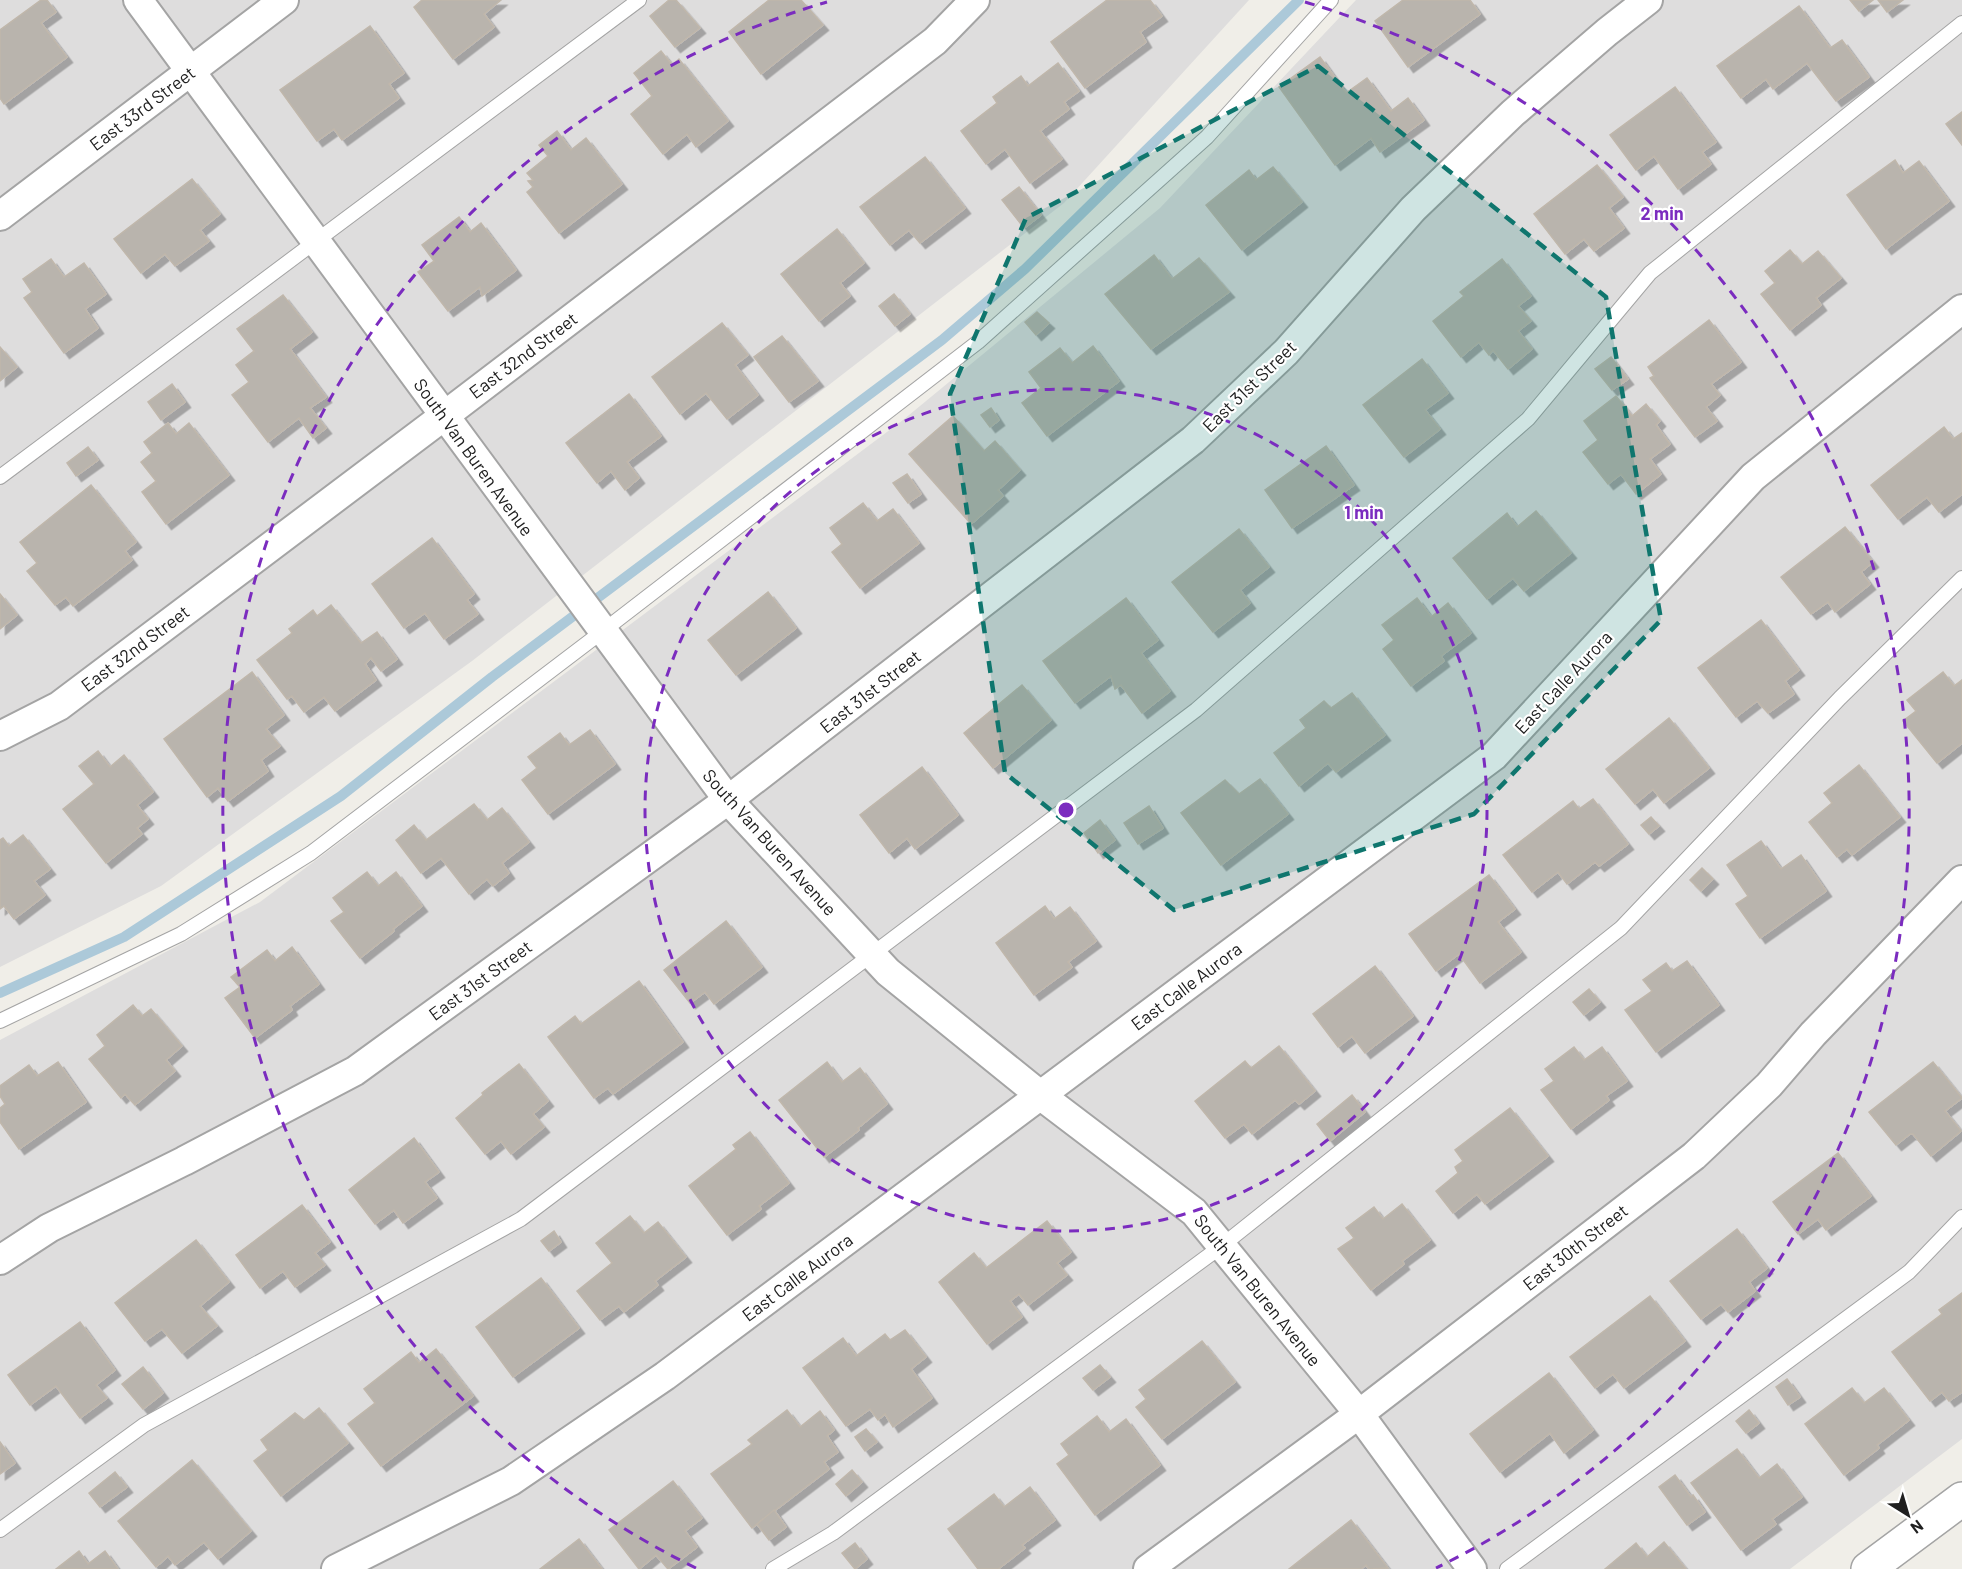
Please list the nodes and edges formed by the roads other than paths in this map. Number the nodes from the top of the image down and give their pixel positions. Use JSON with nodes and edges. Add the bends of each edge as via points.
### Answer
{"nodes":[{"id":1,"x":138,"y":0,"type":"edge"},
{"id":2,"x":284,"y":0,"type":"edge"},
{"id":3,"x":639,"y":0,"type":"edge"},
{"id":4,"x":975,"y":0,"type":"edge"},
{"id":5,"x":1332,"y":0,"type":"edge"},
{"id":6,"x":1648,"y":0,"type":"edge"},
{"id":7,"x":1962,"y":23,"type":"edge"},
{"id":8,"x":191,"y":71,"type":"junction"},
{"id":9,"x":0,"y":216,"type":"edge"},
{"id":10,"x":316,"y":241,"type":"junction"},
{"id":11,"x":1962,"y":309,"type":"edge"},
{"id":12,"x":444,"y":416,"type":"junction"},
{"id":13,"x":0,"y":477,"type":"edge"},
{"id":14,"x":1962,"y":578,"type":"edge"},
{"id":15,"x":603,"y":631,"type":"junction"},
{"id":16,"x":0,"y":736,"type":"edge"},
{"id":17,"x":728,"y":800,"type":"junction"},
{"id":18,"x":1962,"y":880,"type":"edge"},
{"id":19,"x":872,"y":955,"type":"junction"},
{"id":20,"x":0,"y":1020,"type":"edge"},
{"id":21,"x":1040,"y":1095,"type":"junction"},
{"id":22,"x":1962,"y":1217,"type":"edge"},
{"id":23,"x":1222,"y":1245,"type":"junction"},
{"id":24,"x":0,"y":1260,"type":"edge"},
{"id":25,"x":1359,"y":1414,"type":"junction"},
{"id":26,"x":1962,"y":1499,"type":"edge"},
{"id":27,"x":0,"y":1530,"type":"edge"},
{"id":28,"x":336,"y":1569,"type":"edge"},
{"id":29,"x":773,"y":1569,"type":"edge"},
{"id":30,"x":1148,"y":1569,"type":"edge"},
{"id":31,"x":1472,"y":1569,"type":"edge"},
{"id":32,"x":1507,"y":1569,"type":"edge"},
{"id":33,"x":1868,"y":1569,"type":"edge"}],
"edges":[{"from":1,"to":8,"type":"street","name":"South Van Buren Avenue"},
{"from":2,"to":8,"type":"street","name":"East 33rd Street"},
{"from":3,"to":10,"type":"lane"},
{"from":4,"to":12,"type":"street","name":"East 32nd Street","via":[[935,41]]},
{"from":5,"to":15,"type":"lane","via":[[1207,136],[978,342]]},
{"from":6,"to":17,"type":"street","name":"East 31st Street","via":[[1513,113],[1413,209],[1286,352],[1193,440]]},
{"from":7,"to":19,"type":"lane","via":[[1650,273],[1528,418],[1196,711]]},
{"from":8,"to":9,"type":"street","name":"East 33rd Street"},
{"from":8,"to":10,"type":"street","name":"South Van Buren Avenue"},
{"from":10,"to":12,"type":"street","name":"South Van Buren Avenue"},
{"from":10,"to":13,"type":"lane"},
{"from":11,"to":21,"type":"street","name":"East Calle Aurora","via":[[1753,477],[1494,756]]},
{"from":12,"to":15,"type":"street","name":"South Van Buren Avenue"},
{"from":12,"to":16,"type":"street","name":"East 32nd Street","via":[[59,706]]},
{"from":14,"to":23,"type":"lane","via":[[1840,698],[1621,928]]},
{"from":15,"to":17,"type":"street","name":"South Van Buren Avenue"},
{"from":15,"to":20,"type":"lane","via":[[312,854],[181,934]]},
{"from":17,"to":19,"type":"street","name":"South Van Buren Avenue"},
{"from":17,"to":24,"type":"street","name":"East 31st Street","via":[[355,1071],[49,1228]]},
{"from":18,"to":25,"type":"street","name":"East 30th Street","via":[[1769,1085],[1694,1156]]},
{"from":19,"to":21,"type":"street","name":"South Van Buren Avenue"},
{"from":19,"to":27,"type":"lane","via":[[521,1219],[144,1425]]},
{"from":21,"to":23,"type":"street","name":"South Van Buren Avenue","via":[[1194,1212]]},
{"from":21,"to":28,"type":"street","name":"East Calle Aurora","via":[[665,1376],[511,1481]]},
{"from":22,"to":32,"type":"lane","via":[[1909,1272]]},
{"from":23,"to":25,"type":"street","name":"South Van Buren Avenue"},
{"from":23,"to":29,"type":"lane","via":[[833,1533]]},
{"from":25,"to":30,"type":"street","name":"East 30th Street"},
{"from":25,"to":31,"type":"street","name":"South Van Buren Avenue"},
{"from":26,"to":33,"type":"street"}]}
